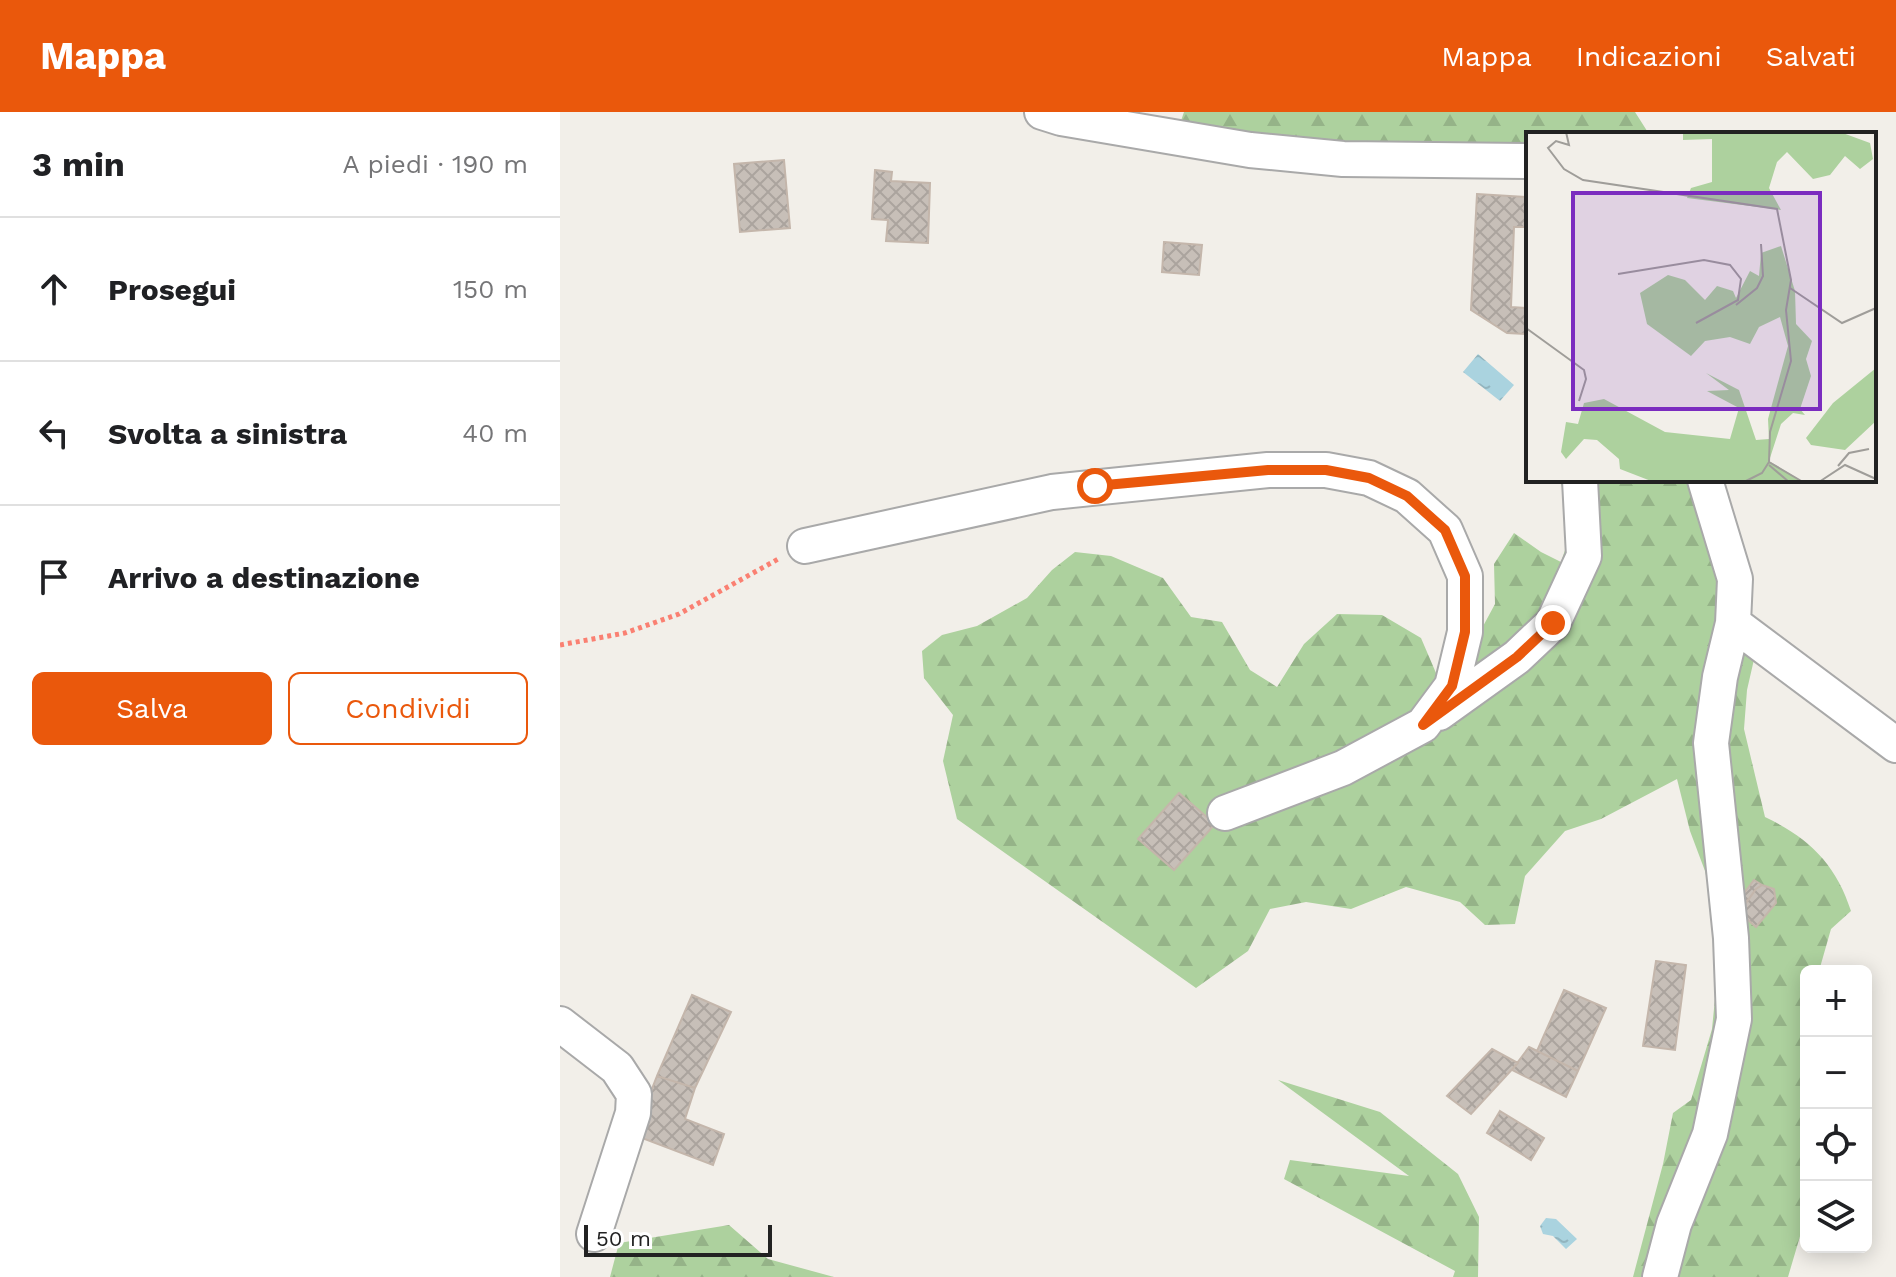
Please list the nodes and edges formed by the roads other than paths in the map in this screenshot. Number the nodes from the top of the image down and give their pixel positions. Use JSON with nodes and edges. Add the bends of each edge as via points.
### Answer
{"nodes":[{"id":1,"x":1042,"y":112,"type":"edge"},
{"id":2,"x":1526,"y":161,"type":"edge"},
{"id":3,"x":1580,"y":482,"type":"edge"},
{"id":4,"x":1706,"y":482,"type":"edge"},
{"id":5,"x":805,"y":546,"type":"road end"},
{"id":6,"x":1733,"y":623,"type":"junction"},
{"id":7,"x":1423,"y":725,"type":"junction"},
{"id":8,"x":1896,"y":745,"type":"edge"},
{"id":9,"x":1225,"y":813,"type":"dead end"},
{"id":10,"x":560,"y":1024,"type":"edge"},
{"id":11,"x":594,"y":1234,"type":"dead end"},
{"id":12,"x":1660,"y":1277,"type":"edge"}],
"edges":[{"from":1,"to":2,"type":"street","via":[[1103,126],[1343,159]]},
{"from":3,"to":7,"type":"street","via":[[1584,556],[1553,623],[1517,657]]},
{"from":4,"to":6,"type":"street","via":[[1735,579]]},
{"from":5,"to":7,"type":"street","via":[[1095,486],[1268,470],[1326,470],[1369,478],[1407,496],[1445,530],[1465,576],[1465,632],[1452,686]]},
{"from":6,"to":8,"type":"street"},
{"from":6,"to":12,"type":"street","via":[[1711,743],[1734,1019],[1710,1134],[1674,1224]]},
{"from":7,"to":9,"type":"street","via":[[1343,768]]},
{"from":10,"to":11,"type":"street","via":[[617,1068],[634,1094],[633,1113]]}]}
